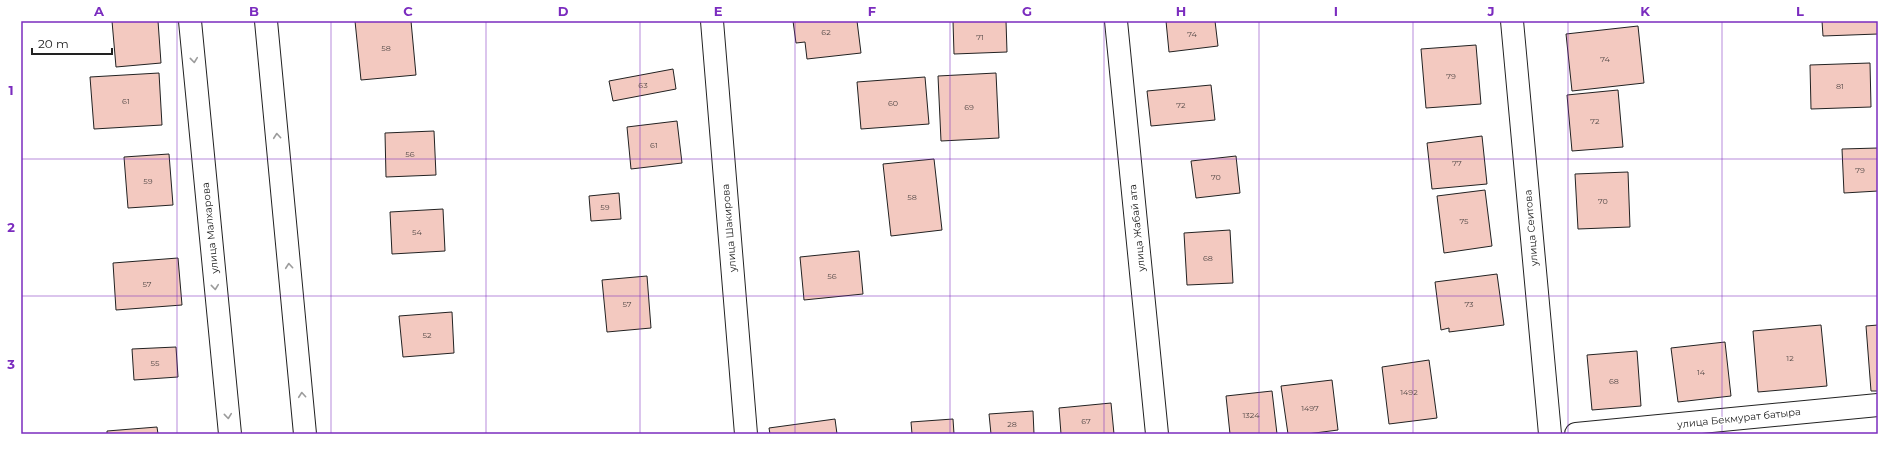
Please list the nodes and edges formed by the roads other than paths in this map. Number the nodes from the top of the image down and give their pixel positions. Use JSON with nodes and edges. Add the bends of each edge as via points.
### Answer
{"nodes":[{"id":1,"x":190,"y":21,"type":"edge"},
{"id":2,"x":266,"y":21,"type":"edge"},
{"id":3,"x":712,"y":21,"type":"edge"},
{"id":4,"x":1116,"y":21,"type":"edge"},
{"id":5,"x":1512,"y":21,"type":"edge"},
{"id":6,"x":1878,"y":405,"type":"edge"},
{"id":7,"x":230,"y":434,"type":"edge"},
{"id":8,"x":306,"y":434,"type":"edge"},
{"id":9,"x":746,"y":434,"type":"edge"},
{"id":10,"x":1157,"y":434,"type":"edge"},
{"id":11,"x":1550,"y":434,"type":"edge"},
{"id":12,"x":1576,"y":434,"type":"edge"}],
"edges":[{"from":1,"to":7,"type":"street","name":"улица Малхарова","one_way":true},
{"from":8,"to":2,"type":"street","one_way":true},
{"from":3,"to":9,"type":"street","name":"улица Шакирова"},
{"from":4,"to":10,"type":"street","name":"улица Жабай ата"},
{"from":5,"to":11,"type":"street","name":"улица Сеитова"},
{"from":6,"to":12,"type":"street","name":"улица Бекмурат батыра"}]}
